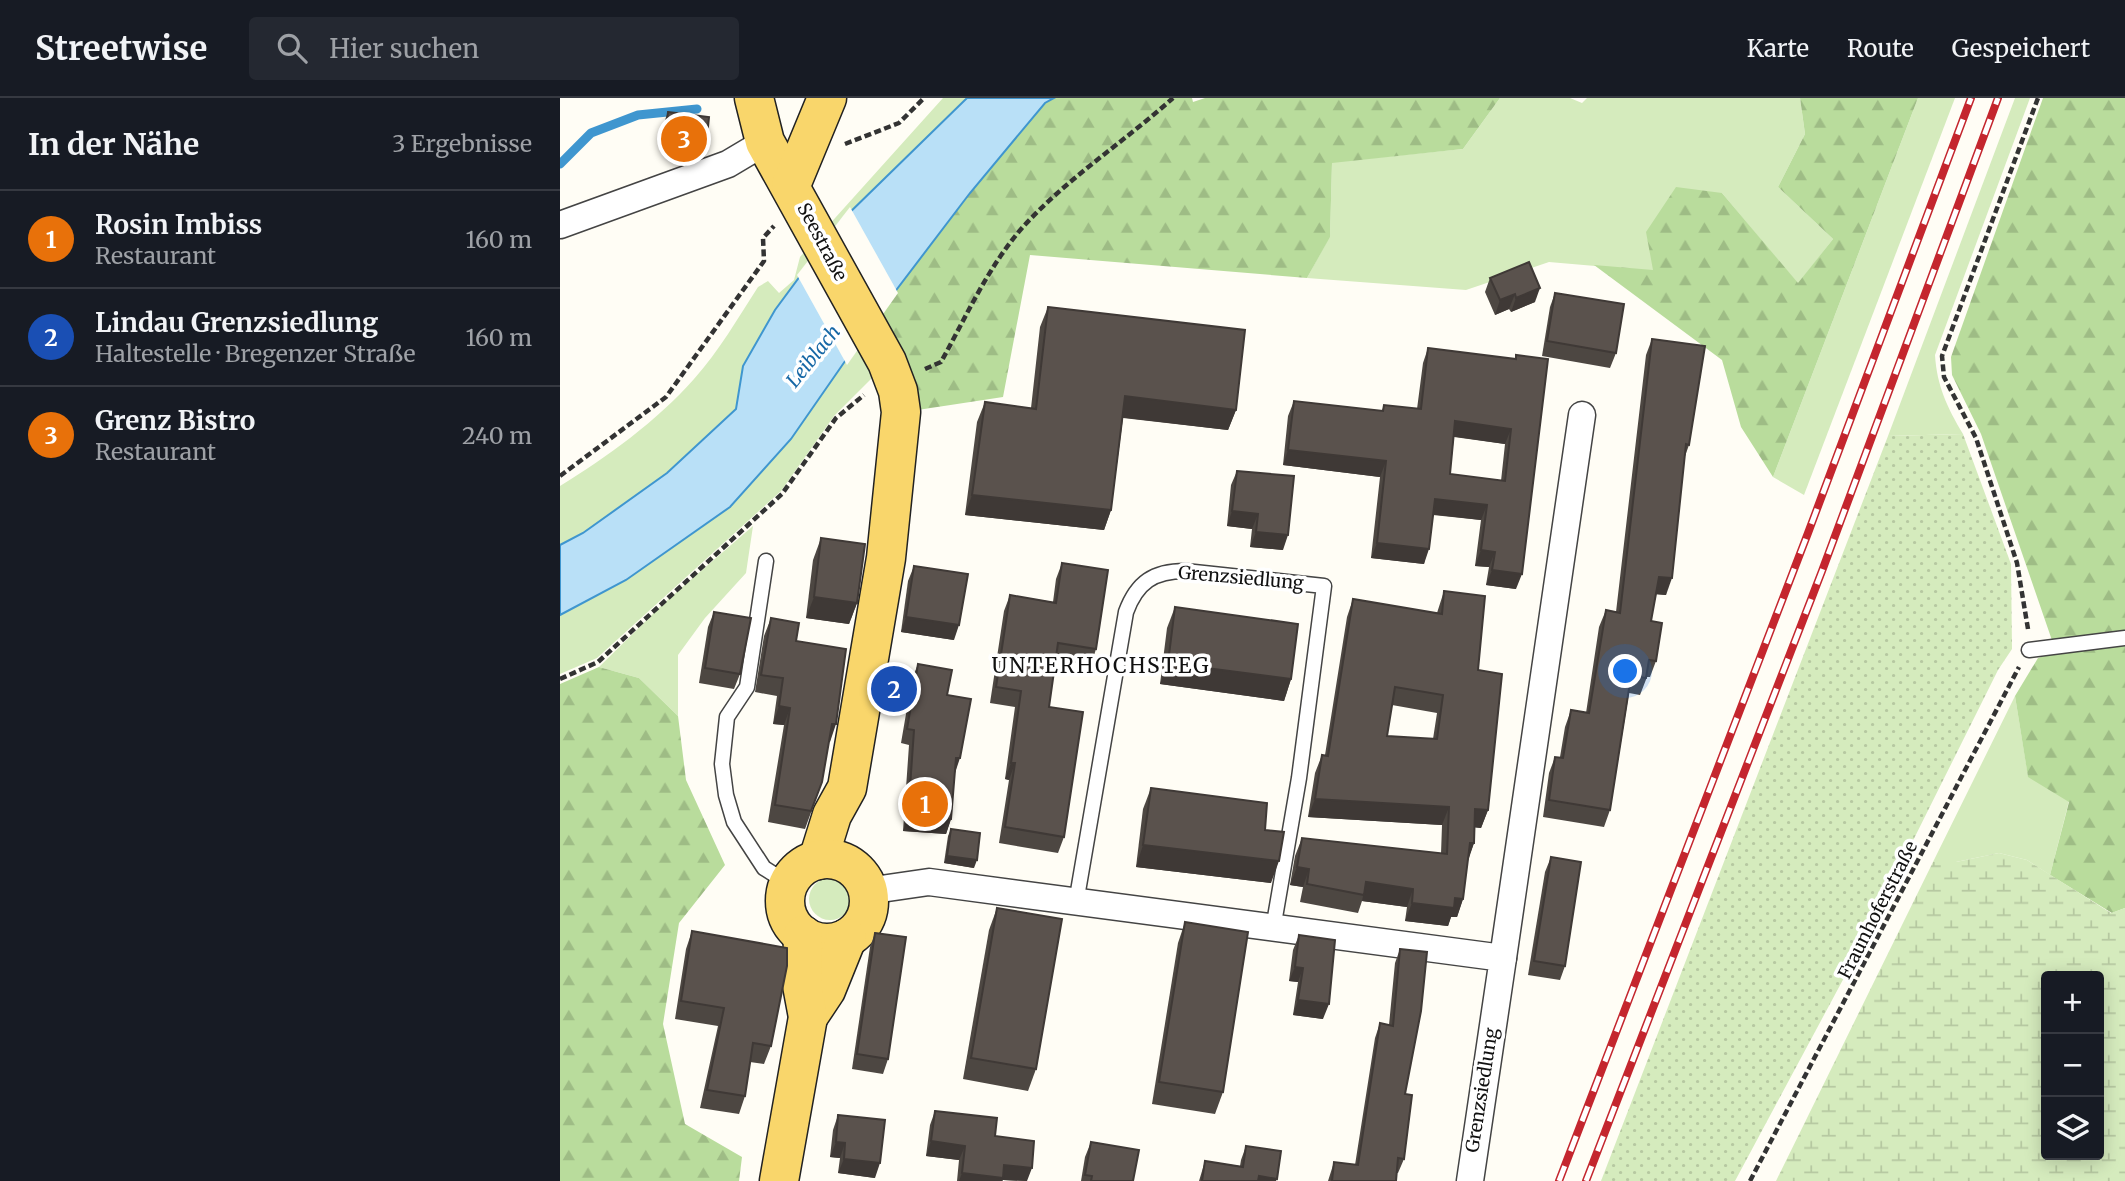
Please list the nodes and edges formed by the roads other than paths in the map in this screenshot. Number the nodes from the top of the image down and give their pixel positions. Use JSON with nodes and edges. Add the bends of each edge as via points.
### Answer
{"nodes":[{"id":1,"x":754,"y":98,"type":"edge"},
{"id":2,"x":827,"y":98,"type":"edge"},
{"id":3,"x":765,"y":142,"type":"junction"},
{"id":4,"x":793,"y":196,"type":"junction"},
{"id":5,"x":560,"y":225,"type":"edge"},
{"id":6,"x":1582,"y":415,"type":"dead end"},
{"id":7,"x":766,"y":561,"type":"dead end"},
{"id":8,"x":2125,"y":638,"type":"edge"},
{"id":9,"x":2029,"y":650,"type":"road end"},
{"id":10,"x":847,"y":788,"type":"junction"},
{"id":11,"x":804,"y":872,"type":"junction"},
{"id":12,"x":863,"y":882,"type":"junction"},
{"id":13,"x":1076,"y":903,"type":"junction"},
{"id":14,"x":1273,"y":929,"type":"junction"},
{"id":15,"x":803,"y":935,"type":"junction"},
{"id":16,"x":847,"y":938,"type":"junction"},
{"id":17,"x":1503,"y":958,"type":"junction"},
{"id":18,"x":808,"y":1017,"type":"junction"},
{"id":19,"x":779,"y":1181,"type":"edge"},
{"id":20,"x":1470,"y":1181,"type":"edge"}],
"edges":[{"from":1,"to":3,"type":"main road","name":"Seestraße"},
{"from":2,"to":4,"type":"main road"},
{"from":3,"to":4,"type":"main road","name":"Seestraße"},
{"from":3,"to":5,"type":"street","via":[[727,164]]},
{"from":4,"to":10,"type":"main road","name":"Seestraße","via":[[852,300],[877,377],[898,391],[901,412],[886,558]]},
{"from":6,"to":17,"type":"street","name":"Grenzsiedlung"},
{"from":7,"to":11,"type":"lane","via":[[747,687],[727,718],[722,764],[734,822],[764,868]]},
{"from":8,"to":9,"type":"lane"},
{"from":10,"to":11,"type":"main road"},
{"from":10,"to":12,"type":"main road"},
{"from":11,"to":12,"type":"main road","via":[[839,861]]},
{"from":11,"to":15,"type":"main road","via":[[786,902],[788,914]]},
{"from":12,"to":13,"type":"street","via":[[929,882]]},
{"from":12,"to":16,"type":"main road","via":[[866,916]]},
{"from":13,"to":14,"type":"street"},
{"from":13,"to":14,"type":"lane","name":"Grenzsiedlung","via":[[1126,612],[1138,586],[1166,571],[1324,586],[1299,778]]},
{"from":14,"to":17,"type":"street"},
{"from":15,"to":16,"type":"main road","via":[[824,943]]},
{"from":15,"to":18,"type":"main road","via":[[802,985]]},
{"from":16,"to":18,"type":"main road","via":[[826,989]]},
{"from":17,"to":20,"type":"street","name":"Grenzsiedlung"},
{"from":18,"to":19,"type":"main road"}]}
